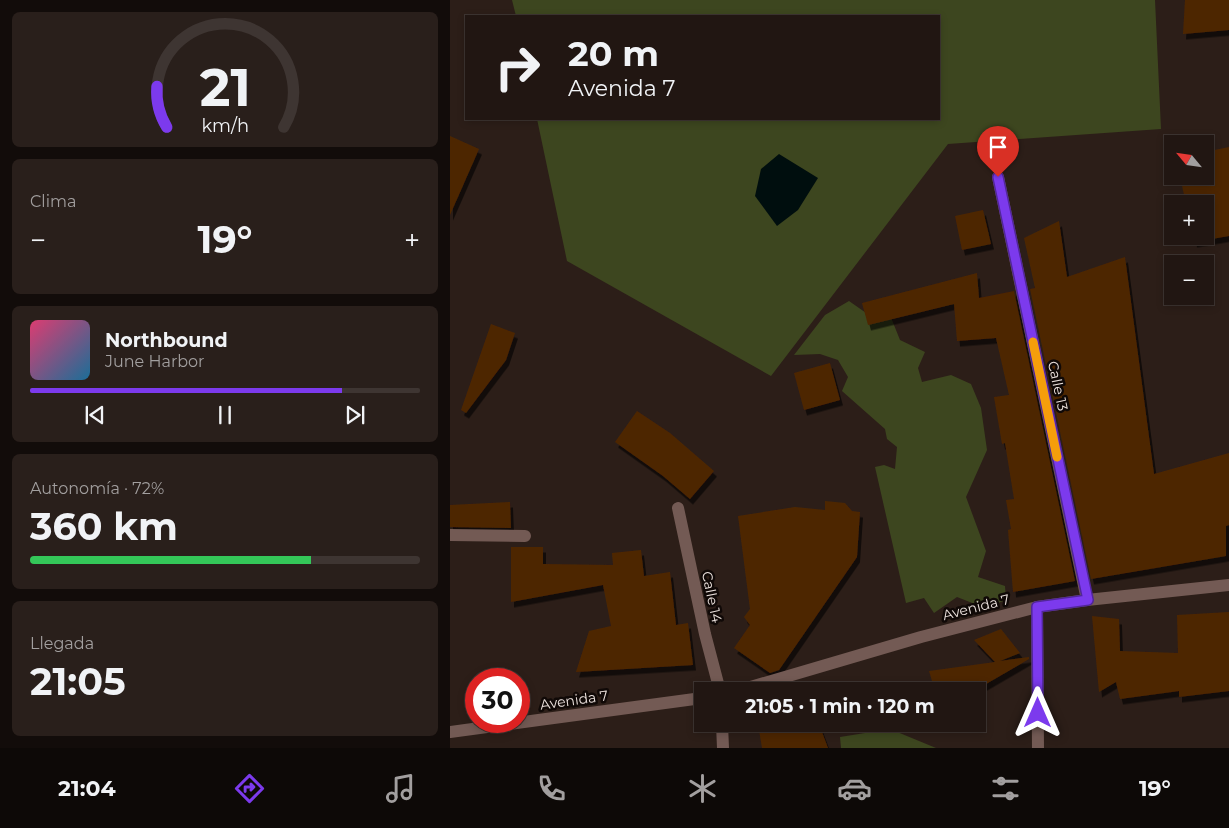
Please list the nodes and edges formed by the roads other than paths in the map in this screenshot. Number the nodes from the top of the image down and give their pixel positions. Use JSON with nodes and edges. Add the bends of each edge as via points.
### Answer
{"nodes":[{"id":1,"x":998,"y":177,"type":"dead end"},
{"id":2,"x":678,"y":508,"type":"dead end"},
{"id":3,"x":450,"y":535,"type":"edge"},
{"id":4,"x":525,"y":536,"type":"dead end"},
{"id":5,"x":1229,"y":586,"type":"edge"},
{"id":6,"x":1088,"y":600,"type":"junction"},
{"id":7,"x":1037,"y":607,"type":"junction"},
{"id":8,"x":717,"y":682,"type":"edge"},
{"id":9,"x":768,"y":682,"type":"edge"},
{"id":10,"x":694,"y":699,"type":"edge"},
{"id":11,"x":450,"y":732,"type":"edge"},
{"id":12,"x":722,"y":732,"type":"edge"},
{"id":13,"x":723,"y":748,"type":"edge"},
{"id":14,"x":1038,"y":748,"type":"edge"}],
"edges":[{"from":1,"to":6,"type":"street","name":"Calle 13"},
{"from":2,"to":8,"type":"street","name":"Calle 14","via":[[704,634]]},
{"from":3,"to":4,"type":"street"},
{"from":5,"to":6,"type":"street","name":"Avenida 7"},
{"from":6,"to":7,"type":"street","name":"Avenida 7"},
{"from":7,"to":9,"type":"street","name":"Avenida 7"},
{"from":7,"to":14,"type":"street"},
{"from":10,"to":11,"type":"street","name":"Avenida 7"},
{"from":12,"to":13,"type":"street"}]}
